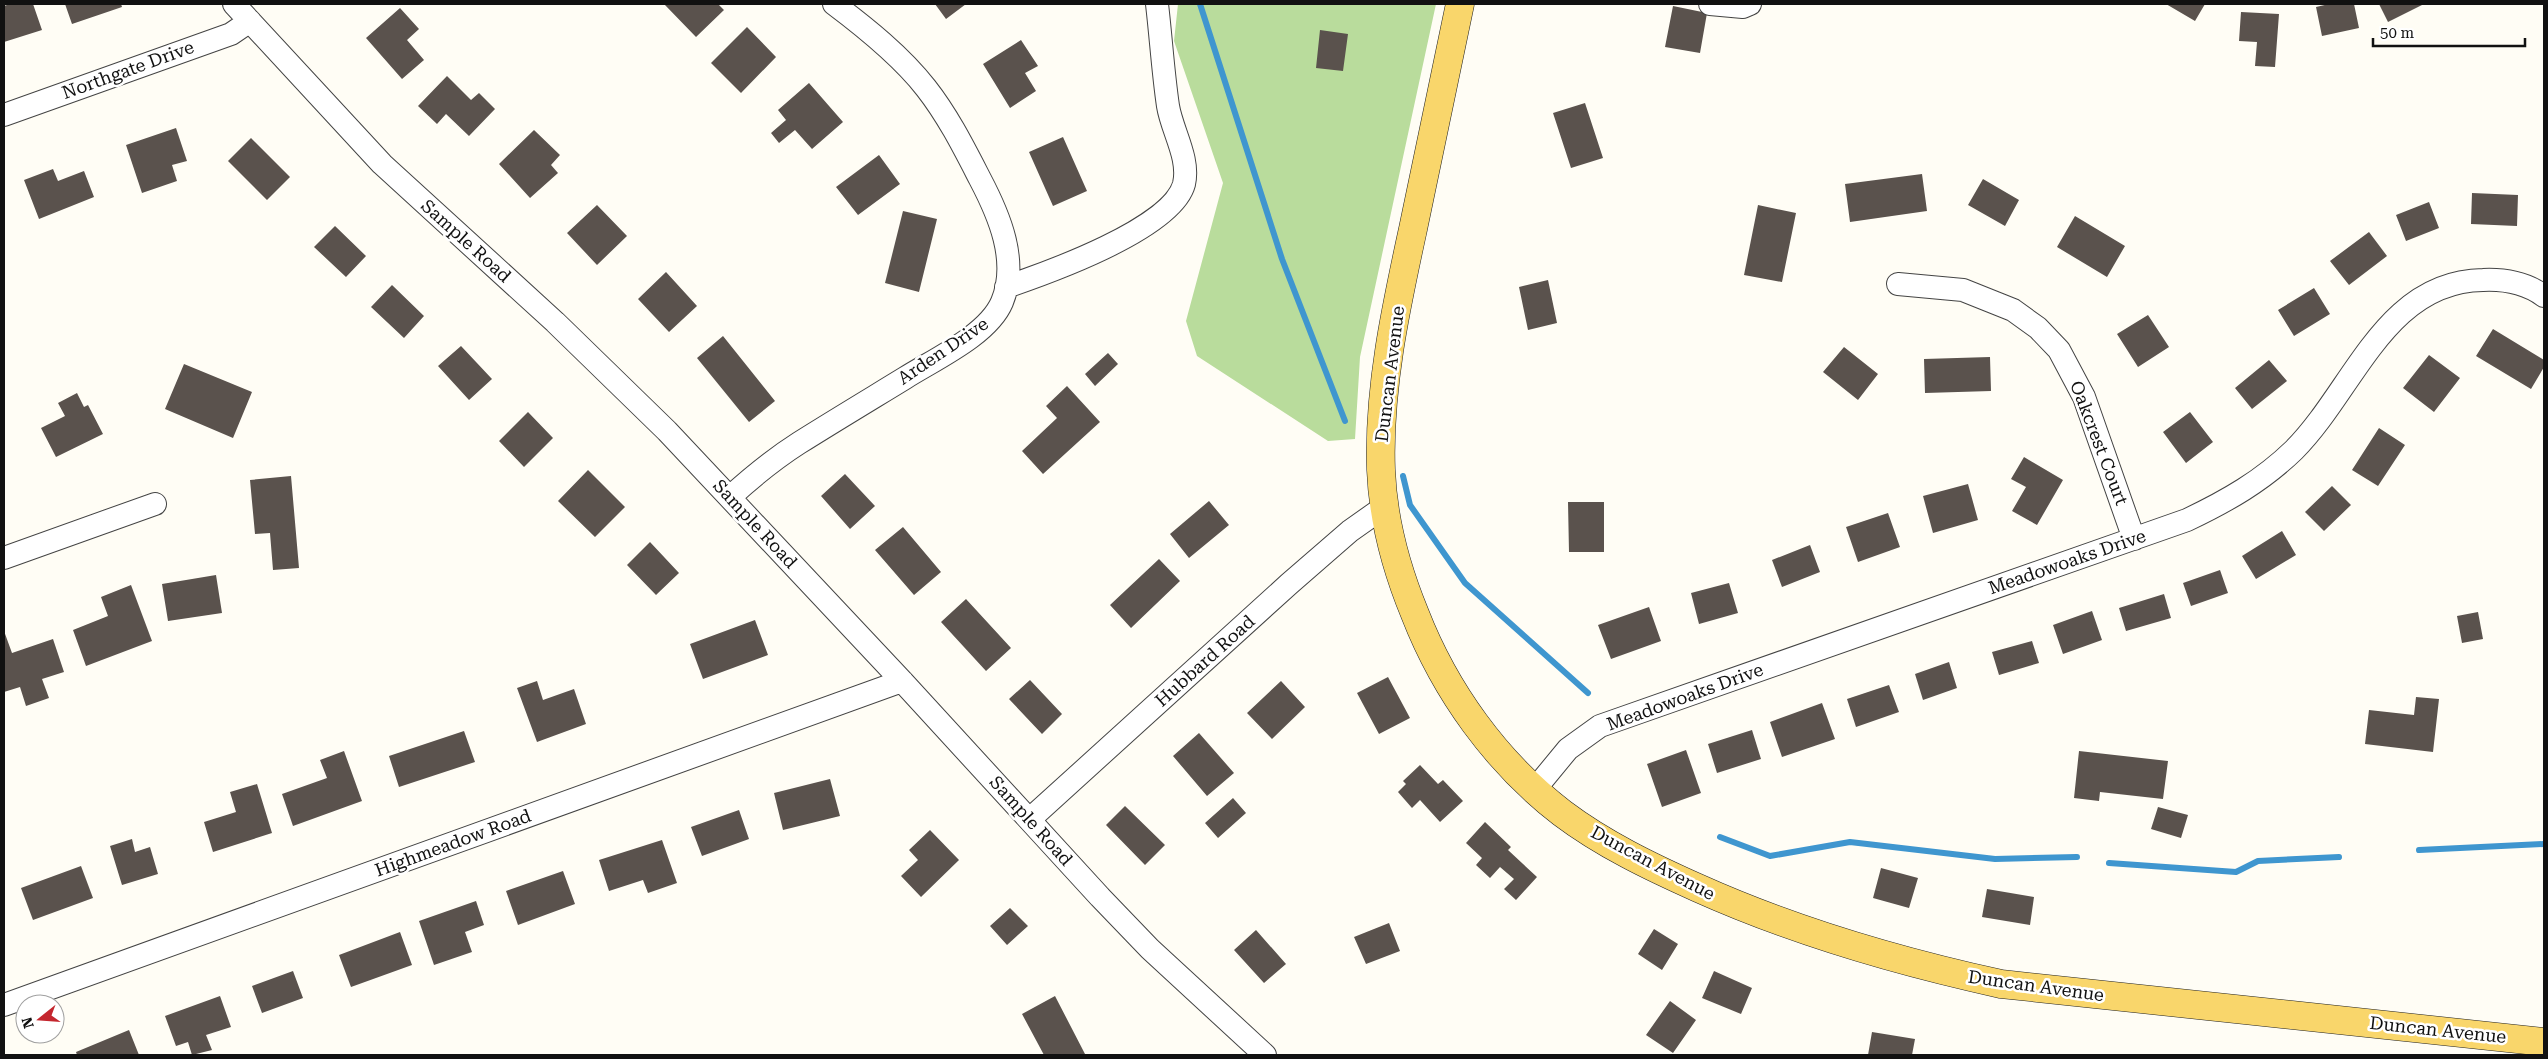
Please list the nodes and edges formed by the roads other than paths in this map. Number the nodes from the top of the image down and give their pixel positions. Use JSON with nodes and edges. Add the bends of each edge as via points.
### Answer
{"nodes":[{"id":1,"x":234,"y":4,"type":"edge"},
{"id":2,"x":834,"y":4,"type":"edge"},
{"id":3,"x":1157,"y":4,"type":"edge"},
{"id":4,"x":1460,"y":4,"type":"edge"},
{"id":5,"x":1710,"y":4,"type":"edge"},
{"id":6,"x":1750,"y":4,"type":"edge"},
{"id":7,"x":250,"y":21,"type":"junction"},
{"id":8,"x":4,"y":115,"type":"edge"},
{"id":9,"x":1898,"y":284,"type":"dead end"},
{"id":10,"x":1006,"y":287,"type":"junction"},
{"id":11,"x":2544,"y":296,"type":"edge"},
{"id":12,"x":730,"y":497,"type":"junction"},
{"id":13,"x":155,"y":504,"type":"dead end"},
{"id":14,"x":1384,"y":507,"type":"junction"},
{"id":15,"x":2134,"y":539,"type":"junction"},
{"id":16,"x":4,"y":558,"type":"edge"},
{"id":17,"x":902,"y":681,"type":"junction"},
{"id":18,"x":1535,"y":789,"type":"junction"},
{"id":19,"x":1030,"y":819,"type":"junction"},
{"id":20,"x":4,"y":1005,"type":"edge"},
{"id":21,"x":2544,"y":1042,"type":"edge"},
{"id":22,"x":1265,"y":1055,"type":"edge"}],
"edges":[{"from":1,"to":7,"type":"street","name":"Sample Road"},
{"from":2,"to":10,"type":"street","name":"Arden Drive","via":[[906,66],[945,116],[997,215],[1007,256]]},
{"from":3,"to":10,"type":"street","via":[[1168,108],[1183,157],[1184,184],[1168,208],[1127,236],[1083,258]]},
{"from":4,"to":14,"type":"main road","name":"Duncan Avenue","via":[[1387,370],[1381,437]]},
{"from":5,"to":6,"type":"street","via":[[1742,7]]},
{"from":7,"to":8,"type":"street","name":"Northgate Drive","via":[[231,34]]},
{"from":7,"to":12,"type":"street","name":"Sample Road","via":[[382,164],[606,370]]},
{"from":9,"to":15,"type":"street","name":"Oakcrest Court","via":[[1963,290],[2013,310],[2038,328],[2058,350],[2084,396]]},
{"from":10,"to":12,"type":"street","name":"Arden Drive","via":[[994,316],[964,341],[797,444]]},
{"from":11,"to":15,"type":"street","name":"Meadowoaks Drive","via":[[2519,284],[2498,279],[2449,284],[2429,291],[2392,320],[2316,425],[2272,470],[2245,491],[2219,505]]},
{"from":12,"to":17,"type":"street","name":"Sample Road"},
{"from":13,"to":16,"type":"street"},
{"from":14,"to":18,"type":"main road","name":"Duncan Avenue","via":[[1392,550],[1407,595],[1438,667],[1490,744]]},
{"from":14,"to":19,"type":"street","name":"Hubbard Road","via":[[1302,572]]},
{"from":15,"to":18,"type":"street","name":"Meadowoaks Drive","via":[[1600,726],[1568,749]]},
{"from":17,"to":19,"type":"street","name":"Sample Road"},
{"from":17,"to":20,"type":"street","name":"Highmeadow Road"},
{"from":18,"to":21,"type":"main road","name":"Duncan Avenue","via":[[1563,813],[1621,850],[1673,877],[1821,937],[1924,967],[2001,984]]},
{"from":19,"to":22,"type":"street","name":"Sample Road","via":[[1150,949]]}]}
